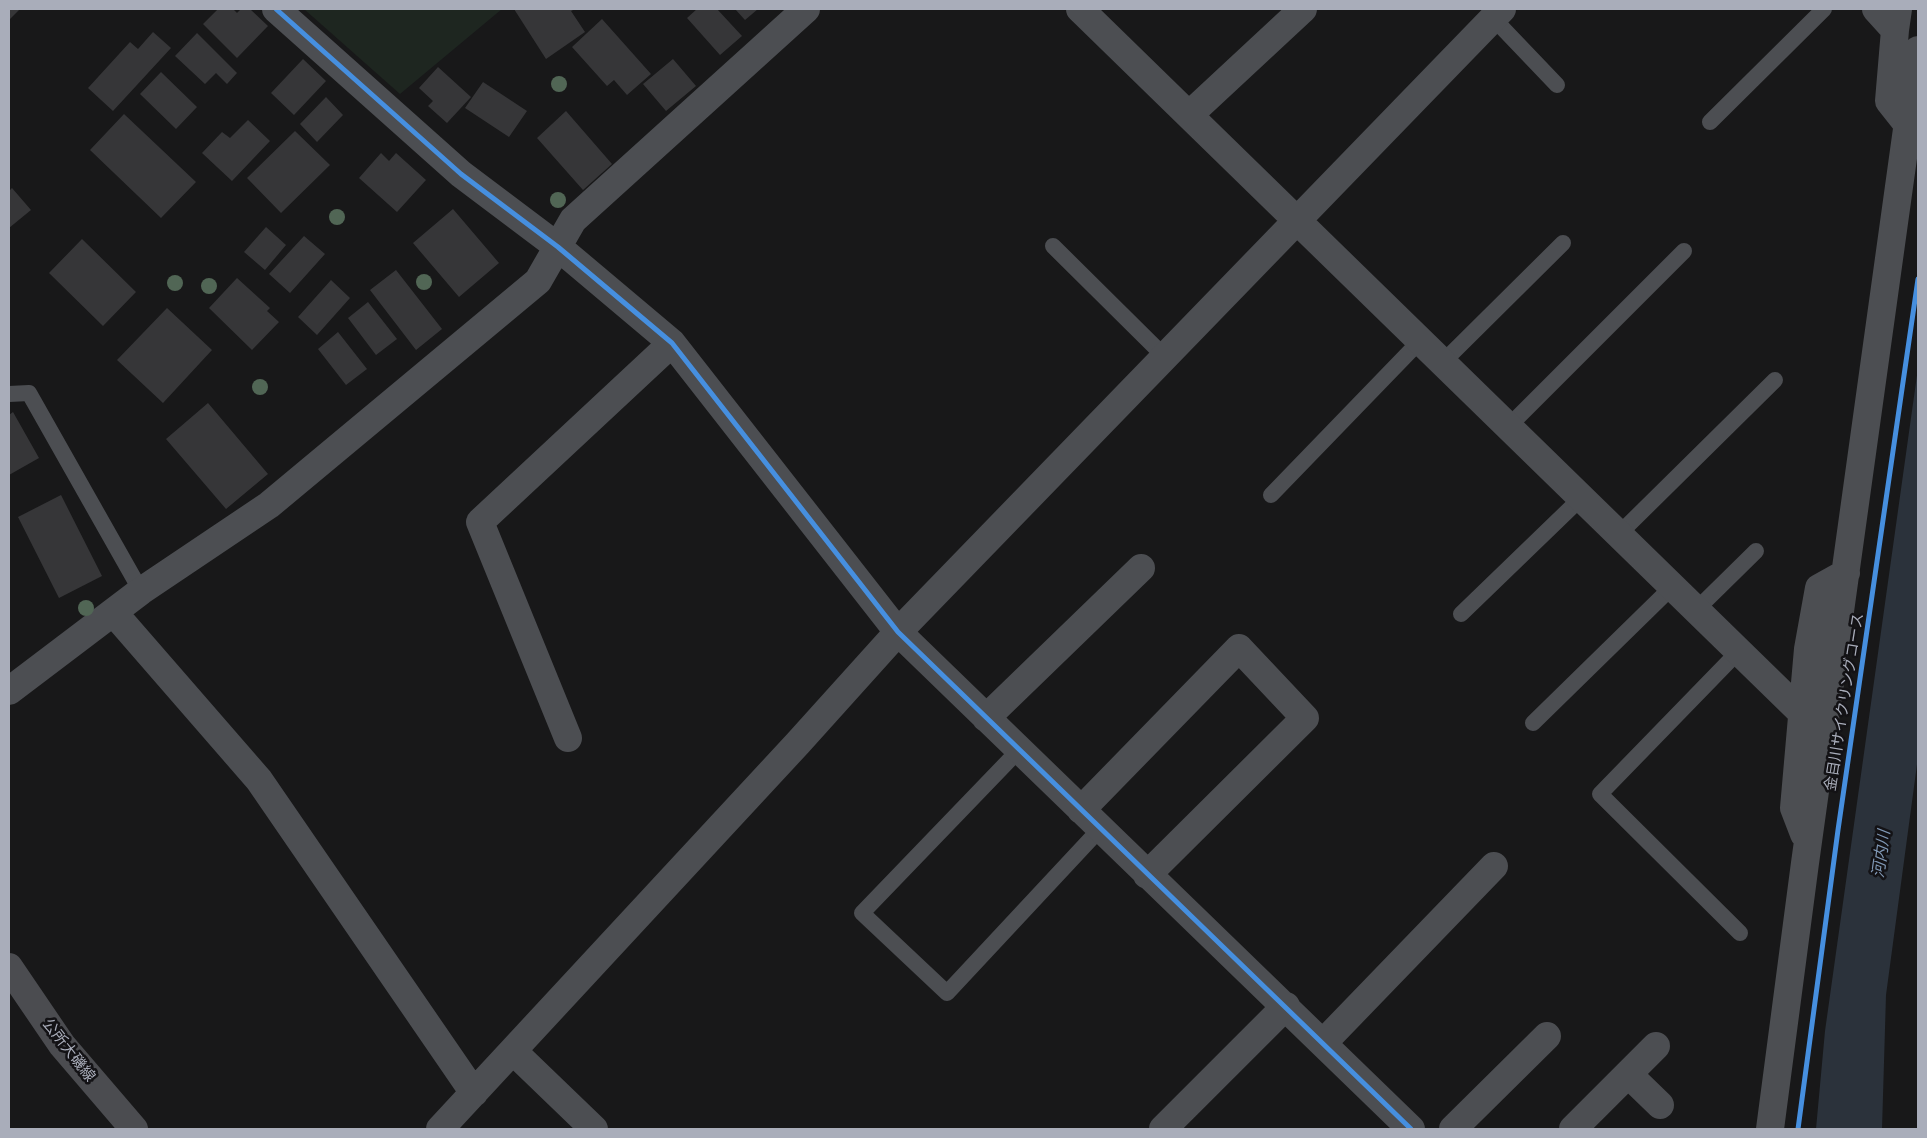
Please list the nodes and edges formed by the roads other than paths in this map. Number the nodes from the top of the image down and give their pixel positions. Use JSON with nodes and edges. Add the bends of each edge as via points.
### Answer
{"nodes":[{"id":1,"x":276,"y":9,"type":"edge"},
{"id":2,"x":806,"y":9,"type":"edge"},
{"id":3,"x":1080,"y":9,"type":"edge"},
{"id":4,"x":1303,"y":9,"type":"edge"},
{"id":5,"x":1824,"y":9,"type":"edge"},
{"id":6,"x":1876,"y":9,"type":"edge"},
{"id":7,"x":1498,"y":13,"type":"edge"},
{"id":8,"x":1896,"y":19,"type":"edge"},
{"id":9,"x":1918,"y":50,"type":"edge"},
{"id":10,"x":1557,"y":85,"type":"dead end"},
{"id":11,"x":1189,"y":115,"type":"junction"},
{"id":12,"x":1710,"y":122,"type":"dead end"},
{"id":13,"x":1908,"y":125,"type":"junction"},
{"id":14,"x":1296,"y":220,"type":"junction"},
{"id":15,"x":1563,"y":244,"type":"dead end"},
{"id":16,"x":1053,"y":246,"type":"dead end"},
{"id":17,"x":558,"y":247,"type":"junction"},
{"id":18,"x":1684,"y":251,"type":"dead end"},
{"id":19,"x":1420,"y":341,"type":"junction"},
{"id":20,"x":672,"y":343,"type":"junction"},
{"id":21,"x":1164,"y":356,"type":"junction"},
{"id":22,"x":1442,"y":363,"type":"junction"},
{"id":23,"x":1775,"y":380,"type":"dead end"},
{"id":24,"x":9,"y":394,"type":"edge"},
{"id":25,"x":1508,"y":428,"type":"junction"},
{"id":26,"x":1271,"y":495,"type":"dead end"},
{"id":27,"x":1580,"y":498,"type":"junction"},
{"id":28,"x":1618,"y":536,"type":"junction"},
{"id":29,"x":1756,"y":552,"type":"dead end"},
{"id":30,"x":1141,"y":568,"type":"dead end"},
{"id":31,"x":1846,"y":572,"type":"junction"},
{"id":32,"x":1672,"y":587,"type":"junction"},
{"id":33,"x":141,"y":591,"type":"junction"},
{"id":34,"x":1695,"y":611,"type":"junction"},
{"id":35,"x":113,"y":612,"type":"junction"},
{"id":36,"x":1461,"y":614,"type":"dead end"},
{"id":37,"x":898,"y":632,"type":"junction"},
{"id":38,"x":1738,"y":652,"type":"junction"},
{"id":39,"x":9,"y":692,"type":"edge"},
{"id":40,"x":1802,"y":713,"type":"junction"},
{"id":41,"x":986,"y":718,"type":"junction"},
{"id":42,"x":1533,"y":722,"type":"dead end"},
{"id":43,"x":568,"y":738,"type":"dead end"},
{"id":44,"x":1019,"y":750,"type":"junction"},
{"id":45,"x":1081,"y":810,"type":"junction"},
{"id":46,"x":1100,"y":829,"type":"junction"},
{"id":47,"x":1808,"y":843,"type":"junction"},
{"id":48,"x":1494,"y":866,"type":"dead end"},
{"id":49,"x":1147,"y":874,"type":"junction"},
{"id":50,"x":1740,"y":933,"type":"dead end"},
{"id":51,"x":9,"y":967,"type":"edge"},
{"id":52,"x":1286,"y":1006,"type":"junction"},
{"id":53,"x":1547,"y":1036,"type":"dead end"},
{"id":54,"x":1323,"y":1043,"type":"junction"},
{"id":55,"x":1656,"y":1046,"type":"dead end"},
{"id":56,"x":514,"y":1052,"type":"junction"},
{"id":57,"x":1628,"y":1074,"type":"junction"},
{"id":58,"x":474,"y":1093,"type":"junction"},
{"id":59,"x":1660,"y":1105,"type":"dead end"},
{"id":60,"x":1408,"y":1128,"type":"edge"},
{"id":61,"x":134,"y":1129,"type":"edge"},
{"id":62,"x":440,"y":1129,"type":"edge"},
{"id":63,"x":594,"y":1129,"type":"edge"},
{"id":64,"x":1163,"y":1129,"type":"edge"},
{"id":65,"x":1453,"y":1129,"type":"edge"},
{"id":66,"x":1573,"y":1129,"type":"edge"},
{"id":67,"x":1770,"y":1129,"type":"edge"}],
"edges":[{"from":1,"to":17,"type":"street","via":[[461,174]]},
{"from":2,"to":17,"type":"street","via":[[573,220]]},
{"from":3,"to":11,"type":"street"},
{"from":4,"to":11,"type":"street"},
{"from":5,"to":12,"type":"lane"},
{"from":6,"to":8,"type":"street"},
{"from":7,"to":10,"type":"lane"},
{"from":7,"to":14,"type":"street"},
{"from":8,"to":13,"type":"street","via":[[1889,101]]},
{"from":9,"to":13,"type":"street"},
{"from":11,"to":14,"type":"street"},
{"from":13,"to":31,"type":"street"},
{"from":14,"to":19,"type":"street"},
{"from":14,"to":21,"type":"street"},
{"from":15,"to":22,"type":"lane"},
{"from":16,"to":21,"type":"lane"},
{"from":17,"to":20,"type":"street"},
{"from":17,"to":33,"type":"street","via":[[538,281],[277,498]]},
{"from":18,"to":25,"type":"lane"},
{"from":19,"to":22,"type":"street"},
{"from":19,"to":26,"type":"lane"},
{"from":20,"to":37,"type":"street"},
{"from":20,"to":43,"type":"street","via":[[480,522]]},
{"from":21,"to":37,"type":"street"},
{"from":22,"to":25,"type":"street"},
{"from":23,"to":28,"type":"lane"},
{"from":24,"to":33,"type":"lane","via":[[29,393]]},
{"from":25,"to":27,"type":"street"},
{"from":27,"to":28,"type":"street"},
{"from":27,"to":36,"type":"lane"},
{"from":28,"to":32,"type":"street"},
{"from":29,"to":34,"type":"lane"},
{"from":30,"to":41,"type":"street"},
{"from":31,"to":40,"type":"street","via":[[1819,588],[1808,649]]},
{"from":31,"to":47,"type":"street"},
{"from":32,"to":34,"type":"street"},
{"from":32,"to":42,"type":"lane"},
{"from":33,"to":35,"type":"street"},
{"from":34,"to":38,"type":"street"},
{"from":35,"to":39,"type":"street"},
{"from":35,"to":58,"type":"street","via":[[259,780]]},
{"from":37,"to":41,"type":"street"},
{"from":37,"to":56,"type":"street"},
{"from":38,"to":40,"type":"street"},
{"from":38,"to":50,"type":"lane","via":[[1600,794]]},
{"from":40,"to":47,"type":"street","via":[[1794,808]]},
{"from":41,"to":44,"type":"street"},
{"from":44,"to":45,"type":"street"},
{"from":44,"to":46,"type":"lane","via":[[862,913],[947,993]]},
{"from":45,"to":46,"type":"street"},
{"from":45,"to":49,"type":"street","via":[[1240,648],[1305,718]]},
{"from":46,"to":49,"type":"street"},
{"from":47,"to":67,"type":"street"},
{"from":48,"to":54,"type":"street"},
{"from":49,"to":52,"type":"street"},
{"from":51,"to":61,"type":"main road","name":"公所大磯線","via":[[62,1045]]},
{"from":52,"to":54,"type":"street"},
{"from":52,"to":64,"type":"street"},
{"from":53,"to":65,"type":"street"},
{"from":54,"to":60,"type":"street"},
{"from":55,"to":57,"type":"street"},
{"from":56,"to":58,"type":"street"},
{"from":56,"to":63,"type":"street"},
{"from":57,"to":59,"type":"street"},
{"from":57,"to":66,"type":"street"},
{"from":58,"to":62,"type":"street"}]}
